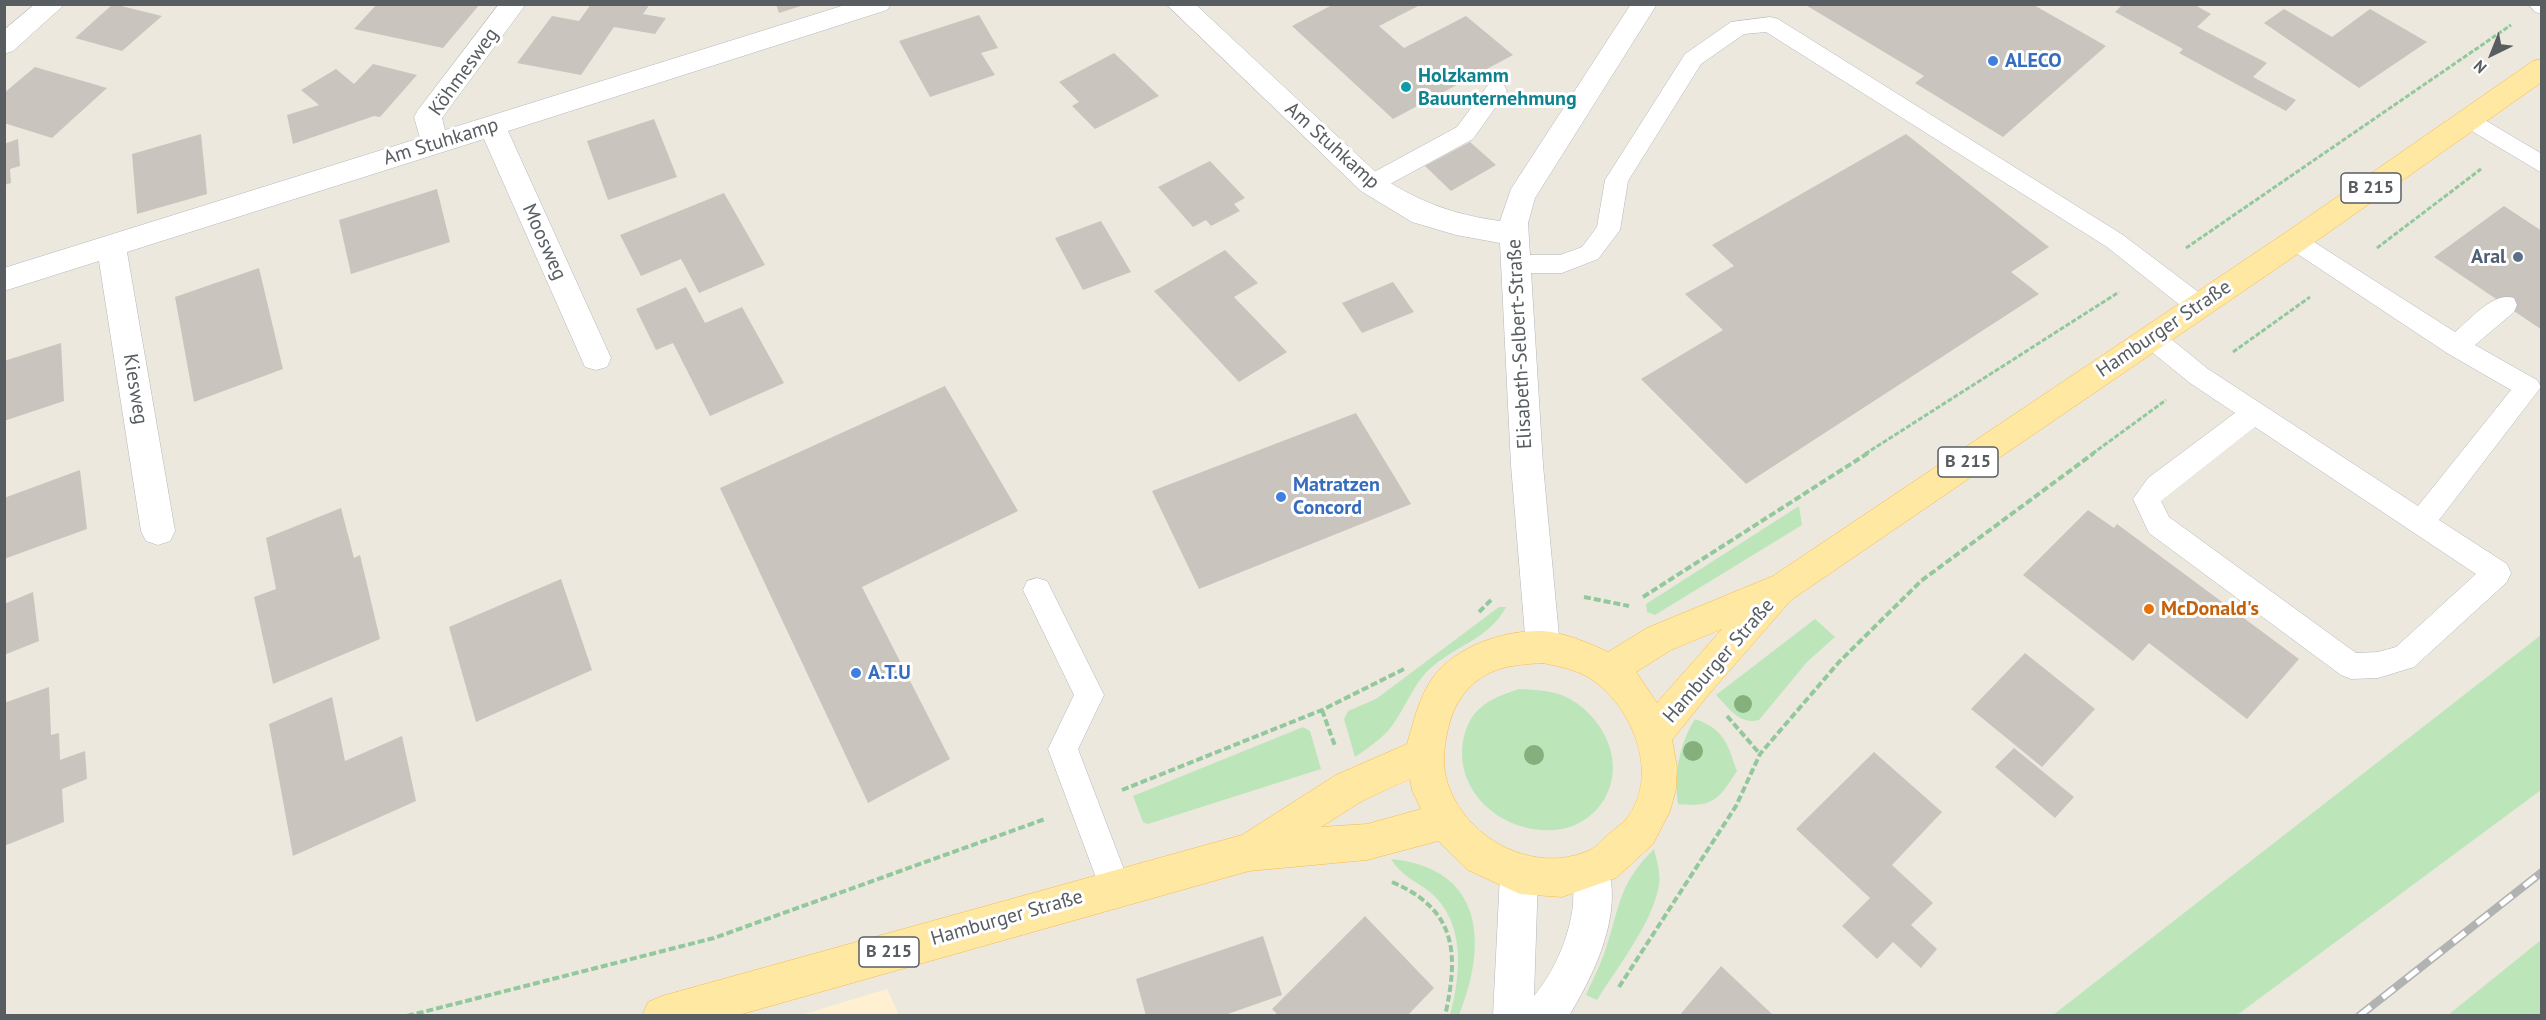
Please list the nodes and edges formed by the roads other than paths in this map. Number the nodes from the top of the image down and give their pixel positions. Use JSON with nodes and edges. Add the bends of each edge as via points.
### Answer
{"nodes":[{"id":1,"x":52,"y":4,"type":"edge"},
{"id":2,"x":513,"y":4,"type":"edge"},
{"id":3,"x":878,"y":4,"type":"edge"},
{"id":4,"x":1179,"y":4,"type":"edge"},
{"id":5,"x":1644,"y":4,"type":"edge"},
{"id":6,"x":4,"y":45,"type":"edge"},
{"id":7,"x":2541,"y":68,"type":"edge"},
{"id":8,"x":1496,"y":92,"type":"dead end"},
{"id":9,"x":2468,"y":118,"type":"junction"},
{"id":10,"x":492,"y":126,"type":"junction"},
{"id":11,"x":435,"y":143,"type":"junction"},
{"id":12,"x":2541,"y":165,"type":"edge"},
{"id":13,"x":1371,"y":184,"type":"junction"},
{"id":14,"x":2295,"y":242,"type":"junction"},
{"id":15,"x":111,"y":247,"type":"junction"},
{"id":16,"x":1515,"y":249,"type":"junction"},
{"id":17,"x":4,"y":280,"type":"edge"},
{"id":18,"x":2505,"y":305,"type":"dead end"},
{"id":19,"x":2200,"y":306,"type":"junction"},
{"id":20,"x":2151,"y":337,"type":"junction"},
{"id":21,"x":2456,"y":346,"type":"junction"},
{"id":22,"x":596,"y":358,"type":"dead end"},
{"id":23,"x":2535,"y":391,"type":"edge"},
{"id":24,"x":2254,"y":413,"type":"junction"},
{"id":25,"x":2421,"y":522,"type":"junction"},
{"id":26,"x":158,"y":531,"type":"dead end"},
{"id":27,"x":1785,"y":586,"type":"junction"},
{"id":28,"x":1037,"y":590,"type":"dead end"},
{"id":29,"x":1543,"y":647,"type":"junction"},
{"id":30,"x":1608,"y":671,"type":"junction"},
{"id":31,"x":1654,"y":735,"type":"junction"},
{"id":32,"x":1424,"y":755,"type":"junction"},
{"id":33,"x":1446,"y":821,"type":"junction"},
{"id":34,"x":1249,"y":852,"type":"junction"},
{"id":35,"x":1592,"y":872,"type":"junction"},
{"id":36,"x":1520,"y":875,"type":"junction"},
{"id":37,"x":1115,"y":888,"type":"junction"},
{"id":38,"x":662,"y":1016,"type":"edge"},
{"id":39,"x":1513,"y":1016,"type":"edge"},
{"id":40,"x":1543,"y":1016,"type":"edge"}],
"edges":[{"from":1,"to":6,"type":"street"},
{"from":2,"to":11,"type":"street","name":"Köhmesweg","via":[[428,117]]},
{"from":3,"to":10,"type":"street","name":"Am Stuhkamp"},
{"from":4,"to":13,"type":"street","name":"Am Stuhkamp"},
{"from":5,"to":16,"type":"street","name":"Elisabeth-Selbert-Straße","via":[[1521,197]]},
{"from":7,"to":9,"type":"main road","name":"Hamburger Straße","number":"B 215"},
{"from":8,"to":13,"type":"lane","via":[[1465,133]]},
{"from":9,"to":12,"type":"lane"},
{"from":9,"to":14,"type":"main road","name":"Hamburger Straße","number":"B 215"},
{"from":10,"to":11,"type":"street","name":"Am Stuhkamp"},
{"from":10,"to":22,"type":"street","name":"Moosweg"},
{"from":11,"to":15,"type":"street","name":"Am Stuhkamp"},
{"from":13,"to":16,"type":"street","name":"Am Stuhkamp","via":[[1397,203]]},
{"from":14,"to":19,"type":"main road","name":"Hamburger Straße","number":"B 215"},
{"from":14,"to":21,"type":"lane"},
{"from":15,"to":17,"type":"street","name":"Am Stuhkamp"},
{"from":15,"to":26,"type":"street","name":"Kiesweg"},
{"from":16,"to":19,"type":"lane","via":[[1562,264],[1590,253],[1608,230],[1617,180],[1693,59],[1739,27],[1770,24],[2022,180],[2115,241]]},
{"from":16,"to":29,"type":"street","name":"Elisabeth-Selbert-Straße","via":[[1527,465]]},
{"from":18,"to":21,"type":"lane"},
{"from":19,"to":20,"type":"main road","name":"Hamburger Straße","number":"B 215"},
{"from":20,"to":24,"type":"lane"},
{"from":20,"to":27,"type":"main road","name":"Hamburger Straße","number":"B 215"},
{"from":21,"to":23,"type":"lane"},
{"from":23,"to":25,"type":"lane"},
{"from":24,"to":25,"type":"lane"},
{"from":24,"to":25,"type":"lane","via":[[2157,486],[2146,499],[2159,525],[2351,666],[2378,665],[2404,658],[2497,573]]},
{"from":27,"to":30,"type":"main road","name":"Hamburger Straße","number":"B 215","via":[[1659,639]]},
{"from":27,"to":31,"type":"main road","name":"Hamburger Straße","number":"B 215","via":[[1696,682]]},
{"from":28,"to":37,"type":"lane","via":[[1089,694],[1063,748]]},
{"from":29,"to":30,"type":"main road","via":[[1582,656]]},
{"from":29,"to":32,"type":"main road","via":[[1506,650],[1472,663],[1444,691],[1430,717]]},
{"from":30,"to":31,"type":"main road","via":[[1629,689]]},
{"from":31,"to":35,"type":"main road","via":[[1659,762],[1652,808],[1641,830],[1619,854]]},
{"from":32,"to":33,"type":"main road","via":[[1430,787]]},
{"from":32,"to":34,"type":"main road","name":"Hamburger Straße","number":"B 215","via":[[1349,788]]},
{"from":33,"to":34,"type":"main road","name":"Hamburger Straße","number":"B 215","via":[[1367,842]]},
{"from":33,"to":36,"type":"main road","via":[[1465,844],[1492,864]]},
{"from":34,"to":37,"type":"main road","name":"Hamburger Straße","number":"B 215"},
{"from":35,"to":36,"type":"main road","via":[[1547,880]]},
{"from":35,"to":40,"type":"street","via":[[1595,893],[1579,959]]},
{"from":36,"to":39,"type":"street"},
{"from":37,"to":38,"type":"main road","name":"Hamburger Straße","number":"B 215"}]}
